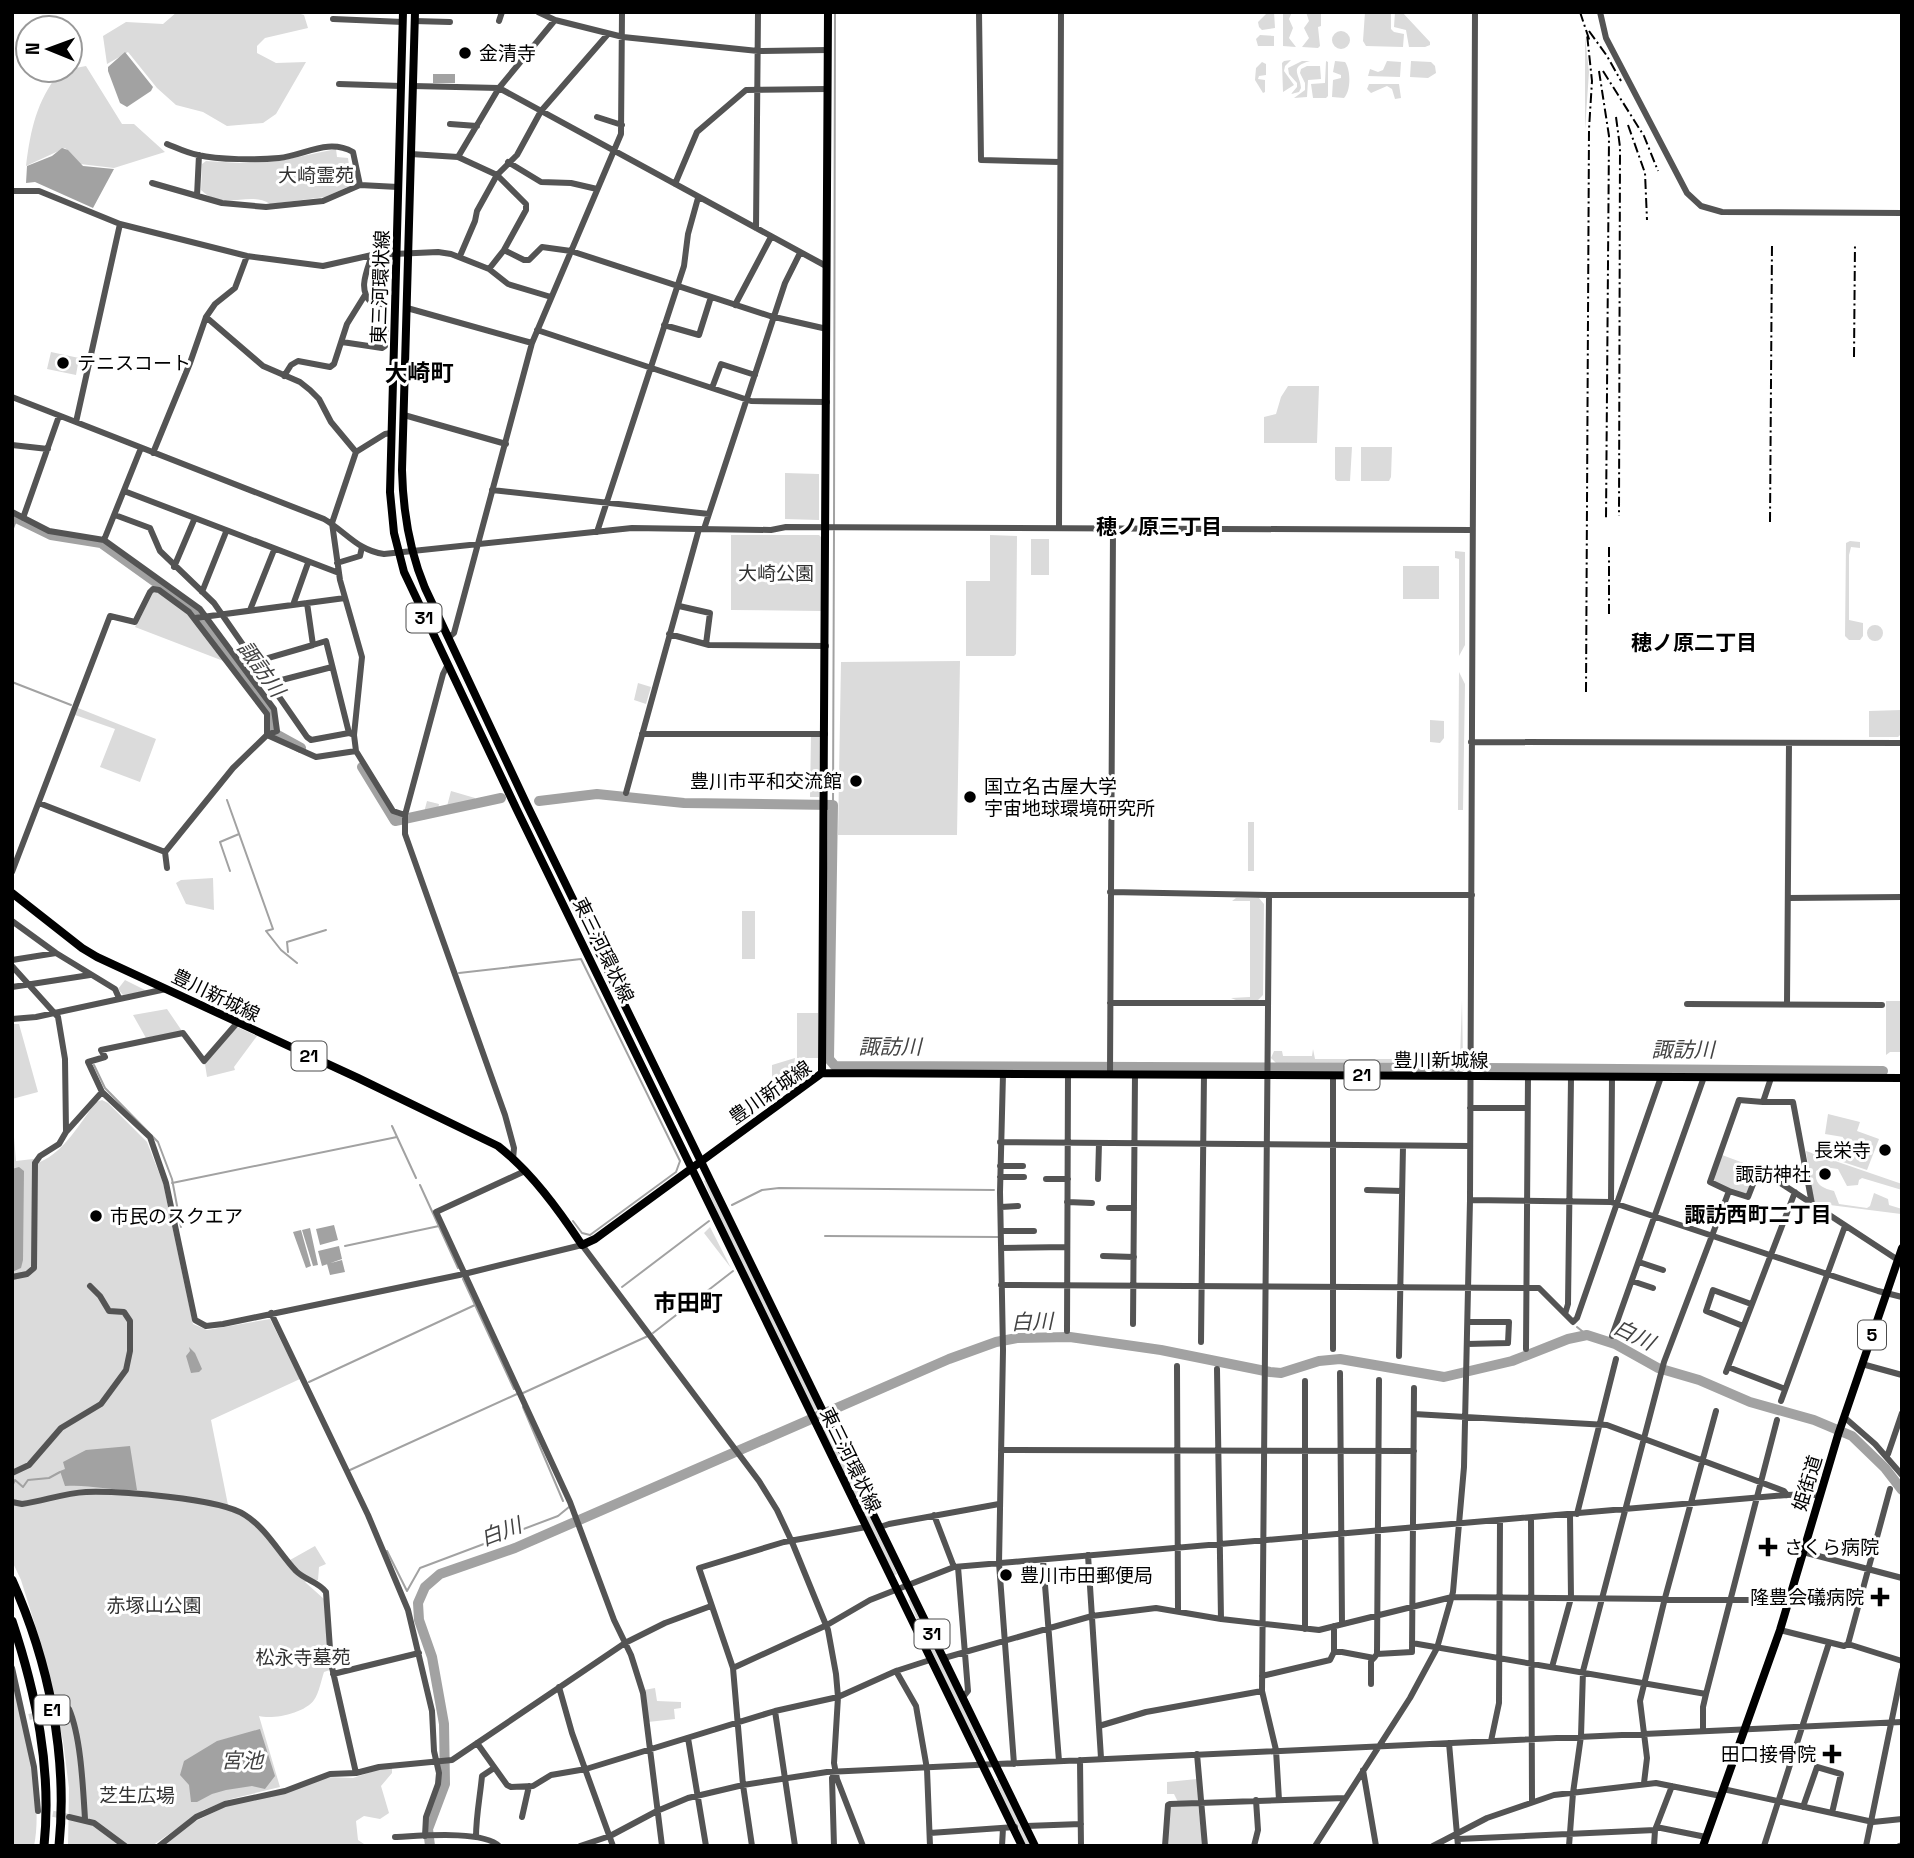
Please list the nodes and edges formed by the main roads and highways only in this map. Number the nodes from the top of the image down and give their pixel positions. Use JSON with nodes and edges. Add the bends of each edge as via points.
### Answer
{"nodes":[{"id":1,"x":404,"y":12,"type":"edge"},
{"id":2,"x":828,"y":12,"type":"edge"},
{"id":3,"x":415,"y":17,"type":"edge"},
{"id":4,"x":12,"y":893,"type":"edge"},
{"id":5,"x":822,"y":1073,"type":"junction"},
{"id":6,"x":1902,"y":1079,"type":"edge"},
{"id":7,"x":702,"y":1162,"type":"junction"},
{"id":8,"x":692,"y":1169,"type":"junction"},
{"id":9,"x":1902,"y":1248,"type":"edge"},
{"id":10,"x":12,"y":1580,"type":"edge"},
{"id":11,"x":12,"y":1621,"type":"edge"},
{"id":12,"x":1704,"y":1842,"type":"edge"},
{"id":13,"x":44,"y":1846,"type":"edge"},
{"id":14,"x":59,"y":1846,"type":"edge"},
{"id":15,"x":1022,"y":1846,"type":"edge"},
{"id":16,"x":1035,"y":1846,"type":"edge"}],
"edges":[{"from":1,"to":8,"type":"main road","name":"東三河環状線","number":"31","via":[[391,433],[391,513],[398,553],[447,666]]},
{"from":2,"to":5,"type":"main road"},
{"from":3,"to":7,"type":"main road","name":"東三河環状線","number":"31","via":[[402,489],[411,552],[527,805]]},
{"from":4,"to":8,"type":"main road","name":"豊川新城線","number":"21","via":[[82,948],[498,1146],[544,1193],[582,1245]]},
{"from":5,"to":6,"type":"main road","name":"豊川新城線","number":"21","via":[[1203,1074],[1267,1069],[1333,1075]]},
{"from":5,"to":7,"type":"main road","name":"豊川新城線"},
{"from":7,"to":8,"type":"main road","name":"豊川新城線"},
{"from":7,"to":16,"type":"main road","name":"東三河環状線","number":"31"},
{"from":8,"to":15,"type":"main road","name":"東三河環状線","number":"31"},
{"from":9,"to":12,"type":"main road","name":"姫街道","number":"5","via":[[1843,1419],[1780,1630]]},
{"from":10,"to":14,"type":"highway","number":"E1","via":[[35,1639],[54,1721]]},
{"from":11,"to":13,"type":"highway","number":"E1","via":[[41,1737]]}]}
